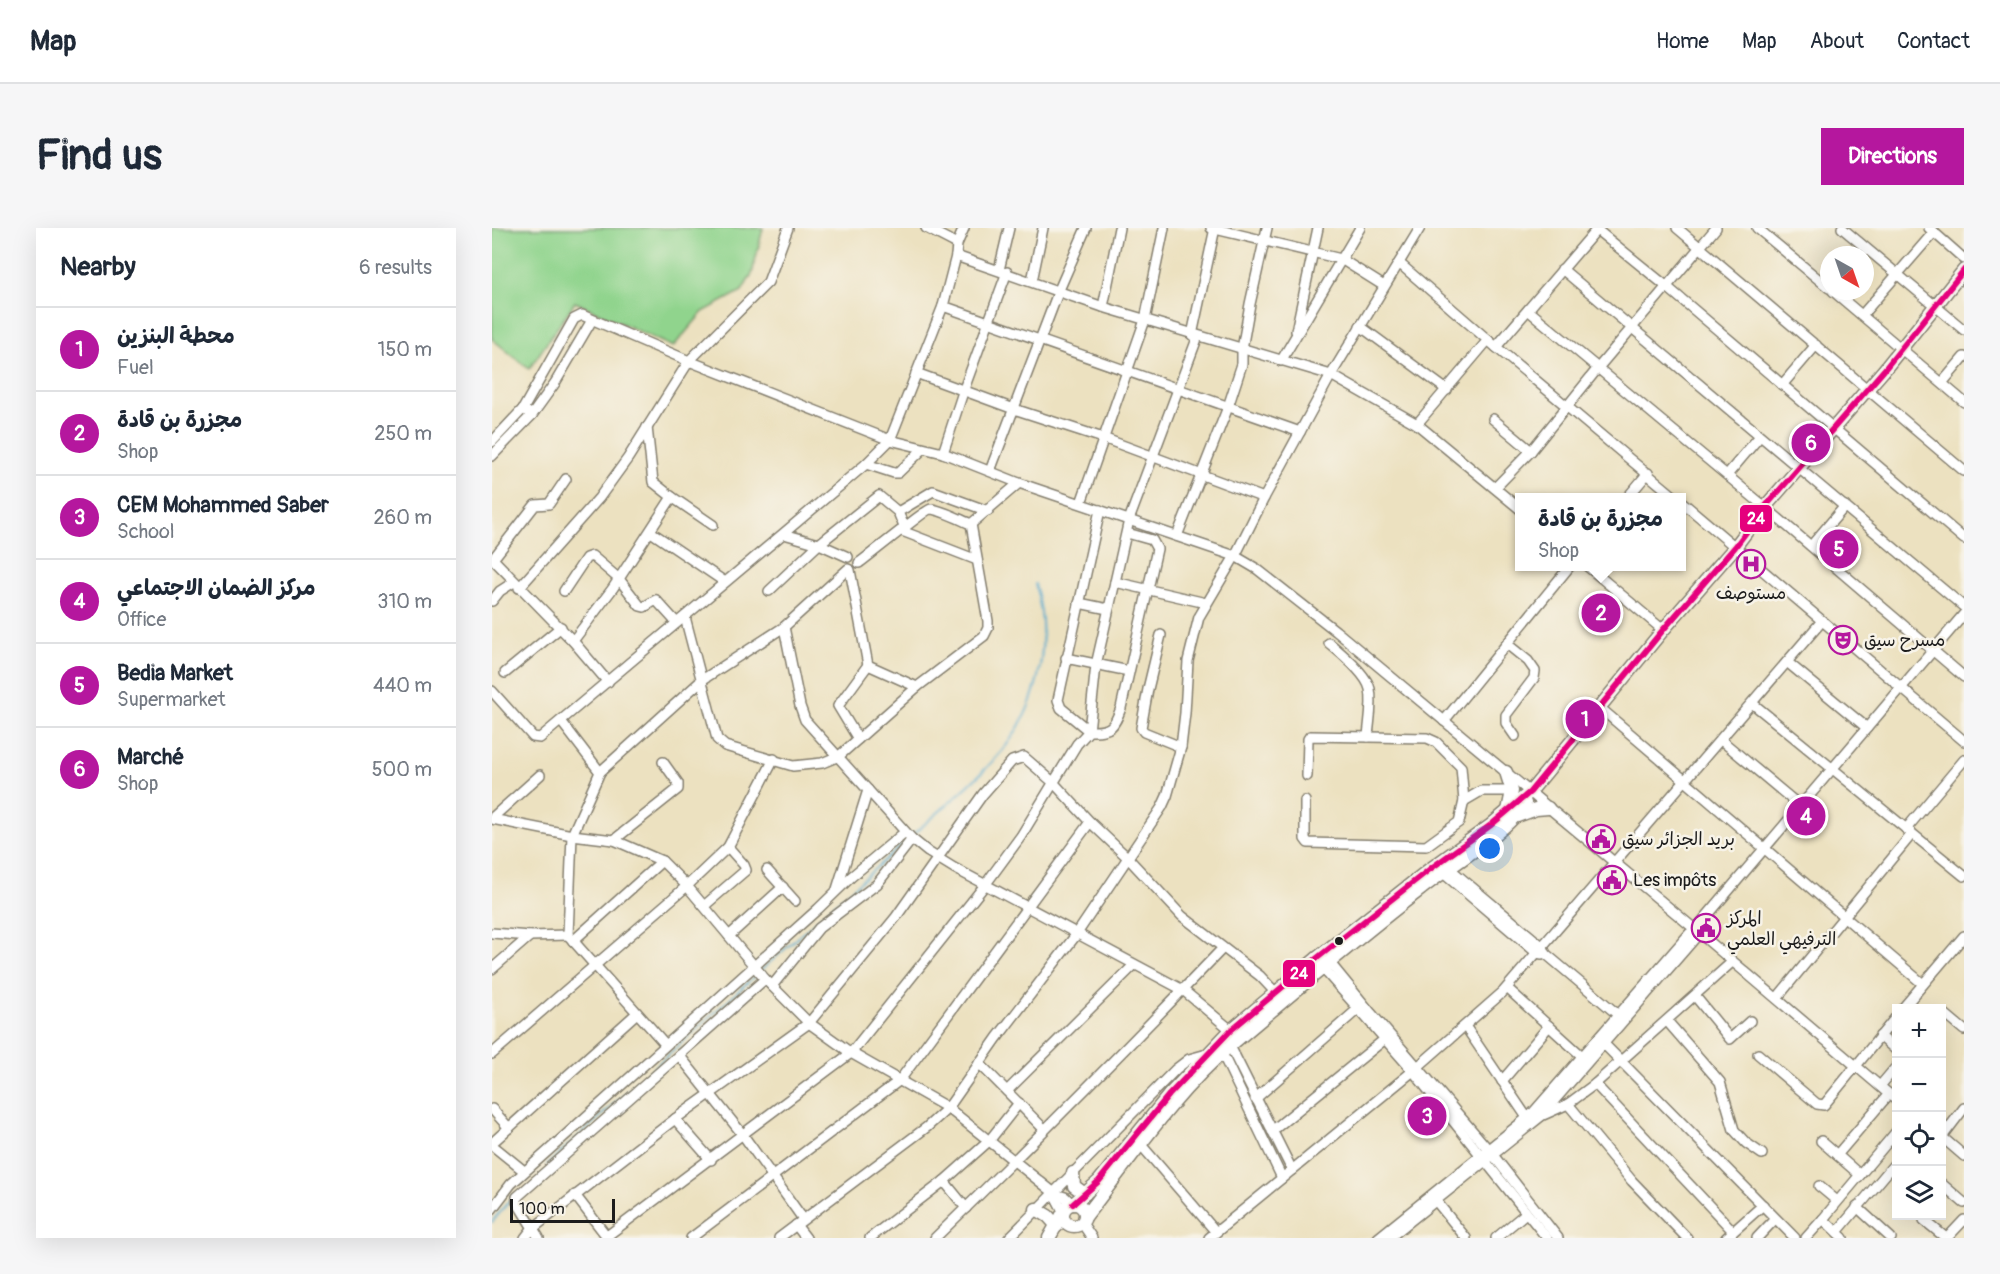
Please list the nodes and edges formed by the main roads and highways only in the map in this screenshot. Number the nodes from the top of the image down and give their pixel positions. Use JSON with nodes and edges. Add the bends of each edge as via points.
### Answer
{"nodes":[{"id":1,"x":1964,"y":270,"type":"edge"},
{"id":2,"x":1506,"y":772,"type":"road end"},
{"id":3,"x":1548,"y":808,"type":"road end"},
{"id":4,"x":1511,"y":815,"type":"junction"},
{"id":5,"x":1323,"y":961,"type":"junction"},
{"id":6,"x":1073,"y":1173,"type":"road end"},
{"id":7,"x":1085,"y":1194,"type":"junction"},
{"id":8,"x":1036,"y":1209,"type":"road end"},
{"id":9,"x":1066,"y":1212,"type":"junction"},
{"id":10,"x":1081,"y":1222,"type":"junction"},
{"id":11,"x":1049,"y":1238,"type":"edge"},
{"id":12,"x":1066,"y":1238,"type":"edge"}],
"edges":[{"from":1,"to":4,"type":"main road"},
{"from":2,"to":4,"type":"main road","via":[[1512,791]]},
{"from":3,"to":4,"type":"main road"},
{"from":4,"to":5,"type":"main road"},
{"from":4,"to":5,"type":"main road"},
{"from":5,"to":7,"type":"main road","via":[[1275,992],[1231,1030],[1169,1095]]},
{"from":5,"to":10,"type":"main road","via":[[1179,1097]]},
{"from":6,"to":7,"type":"main road","via":[[1074,1186]]},
{"from":7,"to":9,"type":"main road"},
{"from":8,"to":9,"type":"main road","via":[[1048,1216]]},
{"from":9,"to":10,"type":"main road","via":[[1066,1224]]},
{"from":9,"to":10,"type":"main road","via":[[1083,1208]]},
{"from":9,"to":11,"type":"main road"},
{"from":10,"to":12,"type":"main road"}]}
